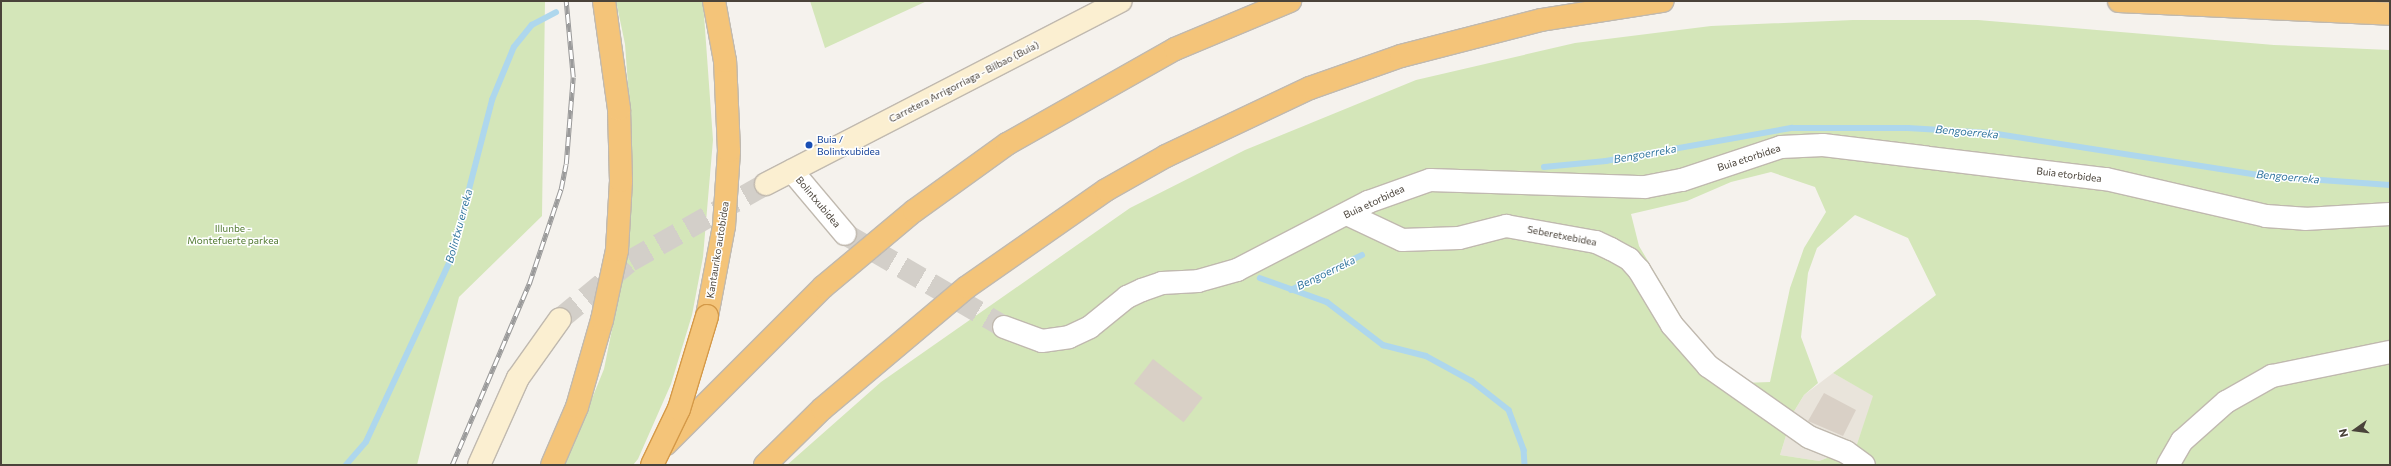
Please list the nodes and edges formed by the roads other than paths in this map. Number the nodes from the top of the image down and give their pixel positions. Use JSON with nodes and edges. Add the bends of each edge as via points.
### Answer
{"nodes":[{"id":1,"x":604,"y":1,"type":"edge"},
{"id":2,"x":714,"y":1,"type":"edge"},
{"id":3,"x":1120,"y":1,"type":"edge"},
{"id":4,"x":1290,"y":1,"type":"edge"},
{"id":5,"x":1663,"y":1,"type":"edge"},
{"id":6,"x":2119,"y":1,"type":"edge"},
{"id":7,"x":2390,"y":14,"type":"edge"},
{"id":8,"x":792,"y":171,"type":"junction"},
{"id":9,"x":766,"y":184,"type":"tunnel mouth"},
{"id":10,"x":1347,"y":214,"type":"junction"},
{"id":11,"x":2390,"y":214,"type":"edge"},
{"id":12,"x":845,"y":234,"type":"tunnel mouth"},
{"id":13,"x":560,"y":319,"type":"tunnel mouth"},
{"id":14,"x":1004,"y":327,"type":"tunnel mouth"},
{"id":15,"x":2390,"y":352,"type":"edge"},
{"id":16,"x":479,"y":465,"type":"edge"},
{"id":17,"x":552,"y":465,"type":"edge"},
{"id":18,"x":648,"y":465,"type":"edge"},
{"id":19,"x":652,"y":465,"type":"edge"},
{"id":20,"x":765,"y":465,"type":"edge"},
{"id":21,"x":1864,"y":465,"type":"edge"},
{"id":22,"x":2168,"y":465,"type":"edge"}],
"edges":[{"from":1,"to":17,"type":"highway","via":[[619,109],[622,180],[617,250],[602,320],[577,408]]},
{"from":2,"to":19,"type":"highway","name":"Kantauriko autobidea","bridge":true,"via":[[725,61],[729,151],[724,226],[707,316],[678,409]]},
{"from":3,"to":8,"type":"street","name":"Carretera Arrigorriaga - Bilbao (Buia)"},
{"from":4,"to":18,"type":"highway","via":[[1175,49],[1007,144],[914,212],[823,287],[679,428]]},
{"from":5,"to":20,"type":"highway","via":[[1541,20],[1401,56],[1310,88],[1166,156],[1099,194],[967,287],[828,404]]},
{"from":6,"to":7,"type":"highway"},
{"from":8,"to":9,"type":"street","name":"Carretera Arrigorriaga - Bilbao (Buia)"},
{"from":8,"to":12,"type":"street","name":"Bolintxubidea"},
{"from":10,"to":11,"type":"street","name":"Buia etorbidea","via":[[1399,189],[1430,180],[1645,187],[1682,180],[1781,147],[1823,145],[2106,179],[2266,216],[2305,218]]},
{"from":10,"to":14,"type":"street","name":"Buia etorbidea","via":[[1237,270],[1198,281],[1162,283],[1142,290],[1127,297],[1090,327],[1069,337],[1042,340]]},
{"from":10,"to":21,"type":"street","name":"Seberetxebidea","via":[[1402,240],[1459,238],[1506,226],[1560,234],[1606,247],[1629,259],[1639,270],[1672,326],[1708,366],[1809,437],[1846,452]]},
{"from":13,"to":16,"type":"street","via":[[518,378]]},
{"from":15,"to":22,"type":"street","via":[[2272,376],[2226,402],[2182,441]]}]}
